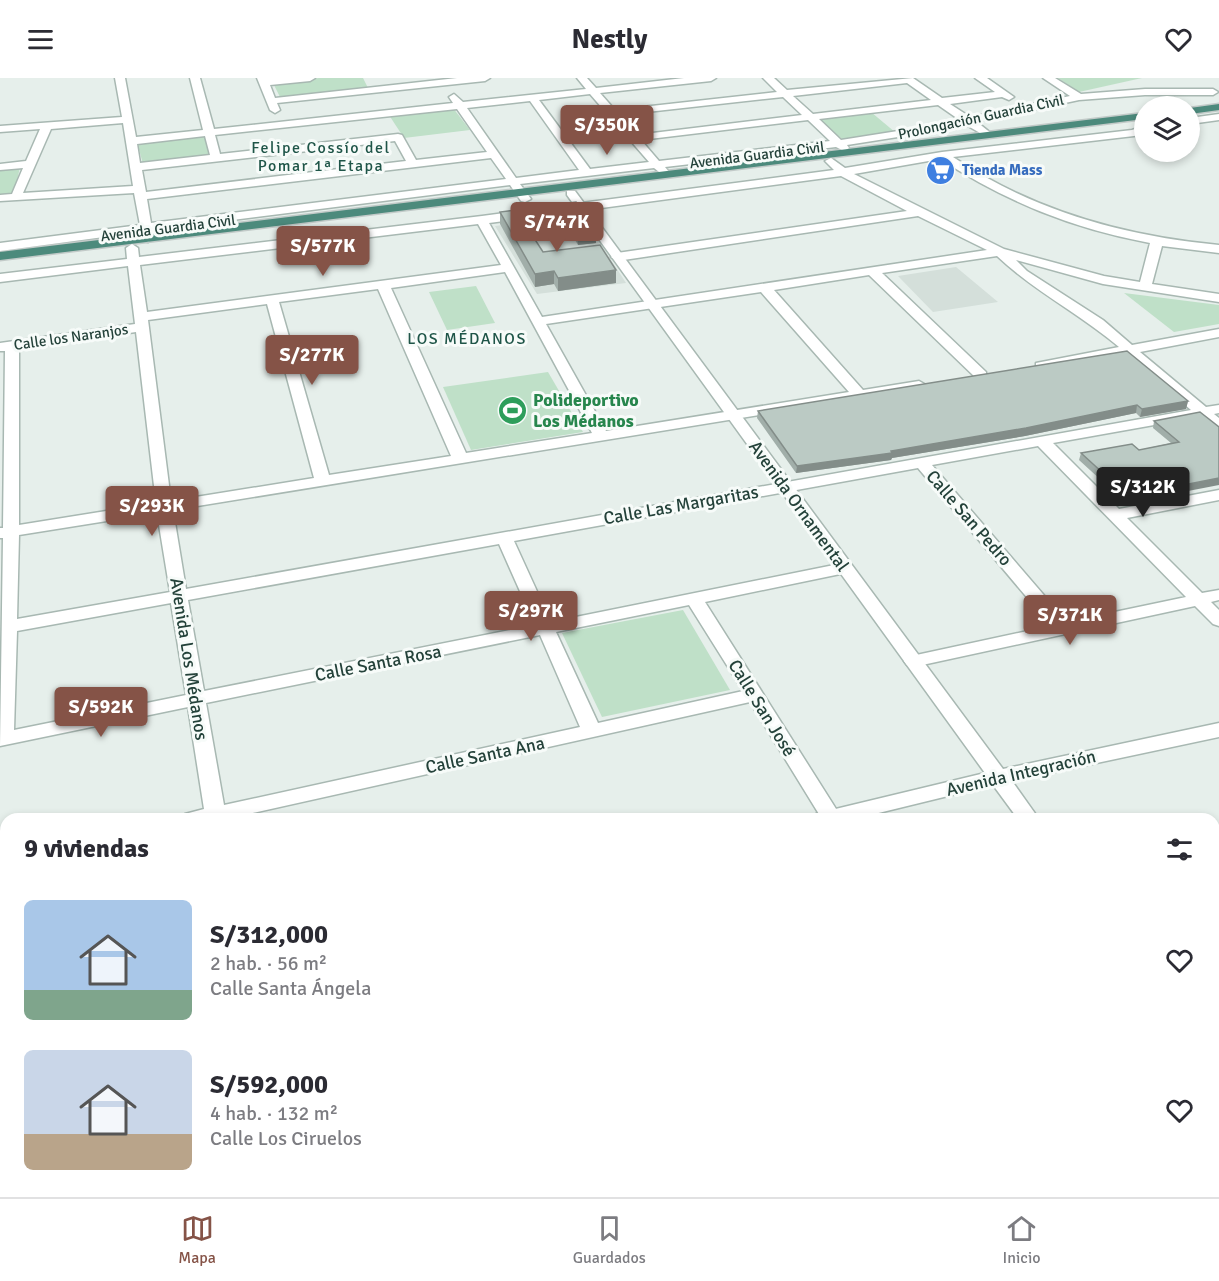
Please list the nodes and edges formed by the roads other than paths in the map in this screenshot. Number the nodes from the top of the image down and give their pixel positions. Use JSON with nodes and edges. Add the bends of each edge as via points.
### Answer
{"nodes":[{"id":1,"x":120,"y":78,"type":"edge"},
{"id":2,"x":195,"y":78,"type":"edge"},
{"id":3,"x":310,"y":78,"type":"edge"},
{"id":4,"x":366,"y":78,"type":"edge"},
{"id":5,"x":485,"y":78,"type":"edge"},
{"id":6,"x":582,"y":78,"type":"edge"},
{"id":7,"x":711,"y":78,"type":"edge"},
{"id":8,"x":768,"y":78,"type":"edge"},
{"id":9,"x":981,"y":78,"type":"edge"},
{"id":10,"x":1048,"y":78,"type":"edge"},
{"id":11,"x":907,"y":79,"type":"edge"},
{"id":12,"x":263,"y":80,"type":"edge"},
{"id":13,"x":443,"y":80,"type":"edge"},
{"id":14,"x":1199,"y":83,"type":"dead end"},
{"id":15,"x":371,"y":90,"type":"junction"},
{"id":16,"x":593,"y":91,"type":"junction"},
{"id":17,"x":1216,"y":93,"type":"edge"},
{"id":18,"x":786,"y":94,"type":"junction"},
{"id":19,"x":1004,"y":94,"type":"junction"},
{"id":20,"x":1079,"y":97,"type":"junction"},
{"id":21,"x":532,"y":98,"type":"junction"},
{"id":22,"x":270,"y":100,"type":"junction"},
{"id":23,"x":939,"y":102,"type":"junction"},
{"id":24,"x":459,"y":105,"type":"junction"},
{"id":25,"x":1219,"y":107,"type":"edge"},
{"id":26,"x":1026,"y":108,"type":"junction"},
{"id":27,"x":873,"y":110,"type":"junction"},
{"id":28,"x":1200,"y":110,"type":"edge"},
{"id":29,"x":612,"y":113,"type":"junction"},
{"id":30,"x":1134,"y":117,"type":"edge"},
{"id":31,"x":1219,"y":117,"type":"edge"},
{"id":32,"x":808,"y":118,"type":"junction"},
{"id":33,"x":1124,"y":118,"type":"junction"},
{"id":34,"x":1200,"y":119,"type":"edge"},
{"id":35,"x":127,"y":120,"type":"junction"},
{"id":36,"x":969,"y":123,"type":"junction"},
{"id":37,"x":282,"y":124,"type":"junction"},
{"id":38,"x":47,"y":126,"type":"junction"},
{"id":39,"x":0,"y":129,"type":"edge"},
{"id":40,"x":207,"y":132,"type":"junction"},
{"id":41,"x":1134,"y":132,"type":"edge"},
{"id":42,"x":987,"y":134,"type":"junction"},
{"id":43,"x":904,"y":135,"type":"junction"},
{"id":44,"x":634,"y":138,"type":"junction"},
{"id":45,"x":131,"y":141,"type":"junction"},
{"id":46,"x":843,"y":147,"type":"junction"},
{"id":47,"x":494,"y":154,"type":"junction"},
{"id":48,"x":942,"y":156,"type":"junction"},
{"id":49,"x":216,"y":158,"type":"junction"},
{"id":50,"x":831,"y":161,"type":"junction"},
{"id":51,"x":30,"y":164,"type":"junction"},
{"id":52,"x":413,"y":164,"type":"junction"},
{"id":53,"x":0,"y":167,"type":"edge"},
{"id":54,"x":136,"y":167,"type":"junction"},
{"id":55,"x":661,"y":169,"type":"junction"},
{"id":56,"x":843,"y":172,"type":"junction"},
{"id":57,"x":587,"y":173,"type":"junction"},
{"id":58,"x":520,"y":191,"type":"junction"},
{"id":59,"x":139,"y":192,"type":"junction"},
{"id":60,"x":571,"y":193,"type":"junction"},
{"id":61,"x":16,"y":197,"type":"junction"},
{"id":62,"x":0,"y":198,"type":"edge"},
{"id":63,"x":581,"y":207,"type":"junction"},
{"id":64,"x":917,"y":213,"type":"junction"},
{"id":65,"x":482,"y":220,"type":"junction"},
{"id":66,"x":147,"y":232,"type":"junction"},
{"id":67,"x":1157,"y":241,"type":"junction"},
{"id":68,"x":0,"y":247,"type":"edge"},
{"id":69,"x":1219,"y":249,"type":"edge"},
{"id":70,"x":1000,"y":252,"type":"junction"},
{"id":71,"x":132,"y":254,"type":"junction"},
{"id":72,"x":0,"y":256,"type":"edge"},
{"id":73,"x":617,"y":257,"type":"junction"},
{"id":74,"x":0,"y":264,"type":"edge"},
{"id":75,"x":510,"y":268,"type":"junction"},
{"id":76,"x":872,"y":271,"type":"junction"},
{"id":77,"x":0,"y":278,"type":"edge"},
{"id":78,"x":383,"y":285,"type":"junction"},
{"id":79,"x":765,"y":288,"type":"junction"},
{"id":80,"x":1145,"y":288,"type":"junction"},
{"id":81,"x":1219,"y":298,"type":"edge"},
{"id":82,"x":272,"y":300,"type":"junction"},
{"id":83,"x":652,"y":305,"type":"junction"},
{"id":84,"x":540,"y":321,"type":"junction"},
{"id":85,"x":141,"y":322,"type":"junction"},
{"id":86,"x":1219,"y":333,"type":"edge"},
{"id":87,"x":6,"y":346,"type":"edge"},
{"id":88,"x":1130,"y":349,"type":"junction"},
{"id":89,"x":1024,"y":369,"type":"edge"},
{"id":90,"x":959,"y":379,"type":"edge"},
{"id":91,"x":937,"y":382,"type":"edge"},
{"id":92,"x":859,"y":394,"type":"junction"},
{"id":93,"x":6,"y":408,"type":"edge"},
{"id":94,"x":1219,"y":409,"type":"edge"},
{"id":95,"x":1202,"y":412,"type":"junction"},
{"id":96,"x":732,"y":414,"type":"junction"},
{"id":97,"x":1219,"y":426,"type":"edge"},
{"id":98,"x":601,"y":435,"type":"junction"},
{"id":99,"x":1042,"y":441,"type":"junction"},
{"id":100,"x":460,"y":458,"type":"junction"},
{"id":101,"x":921,"y":462,"type":"junction"},
{"id":102,"x":322,"y":480,"type":"junction"},
{"id":103,"x":785,"y":487,"type":"junction"},
{"id":104,"x":1219,"y":495,"type":"edge"},
{"id":105,"x":164,"y":506,"type":"junction"},
{"id":106,"x":1115,"y":515,"type":"junction"},
{"id":107,"x":5,"y":532,"type":"edge"},
{"id":108,"x":504,"y":537,"type":"junction"},
{"id":109,"x":844,"y":568,"type":"junction"},
{"id":110,"x":1219,"y":596,"type":"edge"},
{"id":111,"x":179,"y":597,"type":"junction"},
{"id":112,"x":694,"y":598,"type":"junction"},
{"id":113,"x":1200,"y":600,"type":"junction"},
{"id":114,"x":1219,"y":620,"type":"edge"},
{"id":115,"x":3,"y":628,"type":"edge"},
{"id":116,"x":545,"y":629,"type":"junction"},
{"id":117,"x":1063,"y":629,"type":"junction"},
{"id":118,"x":913,"y":661,"type":"junction"},
{"id":119,"x":755,"y":695,"type":"junction"},
{"id":120,"x":195,"y":700,"type":"junction"},
{"id":121,"x":1219,"y":730,"type":"edge"},
{"id":122,"x":592,"y":731,"type":"junction"},
{"id":123,"x":2,"y":738,"type":"edge"},
{"id":124,"x":998,"y":777,"type":"junction"},
{"id":125,"x":215,"y":813,"type":"edge"},
{"id":126,"x":233,"y":813,"type":"edge"},
{"id":127,"x":833,"y":813,"type":"edge"},
{"id":128,"x":852,"y":813,"type":"edge"},
{"id":129,"x":1025,"y":813,"type":"edge"}],
"edges":[{"from":1,"to":35,"type":"street"},
{"from":2,"to":40,"type":"street"},
{"from":3,"to":12,"type":"street"},
{"from":4,"to":15,"type":"street"},
{"from":5,"to":13,"type":"street"},
{"from":6,"to":16,"type":"street"},
{"from":7,"to":16,"type":"street"},
{"from":8,"to":18,"type":"street"},
{"from":9,"to":19,"type":"street"},
{"from":10,"to":20,"type":"street"},
{"from":11,"to":18,"type":"street"},
{"from":11,"to":23,"type":"street"},
{"from":12,"to":22,"type":"street"},
{"from":13,"to":15,"type":"street"},
{"from":13,"to":24,"type":"street"},
{"from":14,"to":17,"type":"street"},
{"from":15,"to":22,"type":"street"},
{"from":16,"to":21,"type":"street"},
{"from":16,"to":29,"type":"street"},
{"from":17,"to":20,"type":"street","name":"Prolongación Guardia Civil","via":[[1145,92]]},
{"from":18,"to":29,"type":"street"},
{"from":18,"to":32,"type":"street"},
{"from":19,"to":23,"type":"street"},
{"from":19,"to":26,"type":"street"},
{"from":20,"to":26,"type":"street","name":"Prolongación Guardia Civil"},
{"from":21,"to":24,"type":"street"},
{"from":21,"to":57,"type":"street"},
{"from":22,"to":37,"type":"street"},
{"from":23,"to":27,"type":"street"},
{"from":23,"to":36,"type":"street"},
{"from":24,"to":37,"type":"street"},
{"from":24,"to":47,"type":"street"},
{"from":25,"to":28,"type":"highway"},
{"from":26,"to":36,"type":"street","name":"Prolongación Guardia Civil","via":[[982,116]]},
{"from":27,"to":32,"type":"street"},
{"from":27,"to":43,"type":"street"},
{"from":29,"to":44,"type":"street"},
{"from":30,"to":33,"type":"highway","name":"Avenida Guardia Civil"},
{"from":31,"to":34,"type":"street"},
{"from":32,"to":44,"type":"street"},
{"from":32,"to":46,"type":"street"},
{"from":33,"to":42,"type":"highway","name":"Avenida Guardia Civil"},
{"from":33,"to":50,"type":"highway","name":"Avenida Guardia Civil","via":[[991,141]]},
{"from":35,"to":38,"type":"street"},
{"from":35,"to":45,"type":"street"},
{"from":36,"to":42,"type":"street"},
{"from":36,"to":43,"type":"street","name":"Prolongación Guardia Civil"},
{"from":37,"to":40,"type":"street"},
{"from":38,"to":39,"type":"street"},
{"from":38,"to":51,"type":"street"},
{"from":40,"to":45,"type":"street"},
{"from":40,"to":49,"type":"street"},
{"from":41,"to":48,"type":"street"},
{"from":42,"to":46,"type":"highway","name":"Avenida Guardia Civil"},
{"from":43,"to":46,"type":"street","name":"Prolongación Guardia Civil"},
{"from":44,"to":55,"type":"street"},
{"from":45,"to":54,"type":"street"},
{"from":46,"to":55,"type":"highway","name":"Avenida Guardia Civil"},
{"from":47,"to":52,"type":"street"},
{"from":47,"to":58,"type":"street"},
{"from":48,"to":56,"type":"street"},
{"from":48,"to":67,"type":"street","via":[[988,185],[1043,209]]},
{"from":49,"to":52,"type":"street","via":[[398,137]]},
{"from":49,"to":54,"type":"street"},
{"from":50,"to":56,"type":"street"},
{"from":50,"to":60,"type":"highway","name":"Avenida Guardia Civil"},
{"from":51,"to":53,"type":"street"},
{"from":51,"to":61,"type":"street"},
{"from":52,"to":59,"type":"street"},
{"from":54,"to":59,"type":"street"},
{"from":55,"to":57,"type":"street"},
{"from":55,"to":58,"type":"highway","name":"Avenida Guardia Civil"},
{"from":56,"to":63,"type":"street"},
{"from":56,"to":64,"type":"street"},
{"from":57,"to":58,"type":"street"},
{"from":58,"to":60,"type":"highway","name":"Avenida Guardia Civil"},
{"from":58,"to":66,"type":"highway","name":"Avenida Guardia Civil"},
{"from":58,"to":71,"type":"highway","name":"Avenida Guardia Civil"},
{"from":59,"to":61,"type":"street"},
{"from":59,"to":66,"type":"street"},
{"from":60,"to":63,"type":"street","name":"Avenida Ornamental"},
{"from":61,"to":62,"type":"street"},
{"from":63,"to":65,"type":"street"},
{"from":63,"to":73,"type":"street","name":"Avenida Ornamental"},
{"from":64,"to":70,"type":"street"},
{"from":64,"to":73,"type":"street"},
{"from":65,"to":71,"type":"street"},
{"from":65,"to":75,"type":"street"},
{"from":66,"to":68,"type":"street"},
{"from":66,"to":72,"type":"highway","name":"Avenida Guardia Civil"},
{"from":67,"to":69,"type":"street"},
{"from":67,"to":80,"type":"street"},
{"from":70,"to":76,"type":"street"},
{"from":70,"to":80,"type":"street","via":[[1068,272]]},
{"from":70,"to":88,"type":"street","via":[[1023,274]]},
{"from":71,"to":74,"type":"highway","name":"Avenida Guardia Civil"},
{"from":71,"to":77,"type":"street"},
{"from":71,"to":85,"type":"street","name":"Avenida Los Médanos"},
{"from":73,"to":83,"type":"street","name":"Avenida Ornamental"},
{"from":75,"to":78,"type":"street","name":"Calle los Naranjos"},
{"from":75,"to":84,"type":"street"},
{"from":76,"to":79,"type":"street"},
{"from":76,"to":90,"type":"street","via":[[987,375]]},
{"from":78,"to":82,"type":"street","name":"Calle los Naranjos"},
{"from":78,"to":100,"type":"street"},
{"from":79,"to":83,"type":"street"},
{"from":79,"to":92,"type":"street"},
{"from":80,"to":81,"type":"street"},
{"from":82,"to":85,"type":"street","name":"Calle los Naranjos"},
{"from":82,"to":102,"type":"street"},
{"from":83,"to":84,"type":"street"},
{"from":83,"to":96,"type":"street","name":"Avenida Ornamental"},
{"from":84,"to":98,"type":"street"},
{"from":85,"to":87,"type":"street","name":"Calle los Naranjos"},
{"from":85,"to":105,"type":"street","name":"Avenida Los Médanos"},
{"from":86,"to":88,"type":"street"},
{"from":87,"to":93,"type":"street"},
{"from":88,"to":89,"type":"street"},
{"from":88,"to":95,"type":"street"},
{"from":91,"to":92,"type":"street"},
{"from":92,"to":96,"type":"street"},
{"from":93,"to":107,"type":"street"},
{"from":94,"to":95,"type":"street","name":"Calle Las Margaritas"},
{"from":95,"to":97,"type":"street"},
{"from":95,"to":99,"type":"street","name":"Calle Las Margaritas"},
{"from":96,"to":98,"type":"street"},
{"from":96,"to":103,"type":"street","name":"Avenida Ornamental"},
{"from":98,"to":100,"type":"street"},
{"from":99,"to":101,"type":"street","name":"Calle Las Margaritas"},
{"from":99,"to":106,"type":"street"},
{"from":100,"to":102,"type":"street"},
{"from":101,"to":103,"type":"street","name":"Calle Las Margaritas"},
{"from":101,"to":117,"type":"street","name":"Calle San Pedro"},
{"from":102,"to":105,"type":"street"},
{"from":103,"to":108,"type":"street","name":"Calle Las Margaritas"},
{"from":103,"to":109,"type":"street","name":"Avenida Ornamental"},
{"from":104,"to":106,"type":"street"},
{"from":105,"to":107,"type":"street"},
{"from":105,"to":111,"type":"street","name":"Avenida Los Médanos"},
{"from":106,"to":113,"type":"street"},
{"from":107,"to":115,"type":"street"},
{"from":108,"to":111,"type":"street","name":"Calle Las Margaritas"},
{"from":108,"to":116,"type":"street"},
{"from":109,"to":112,"type":"street","name":"Calle Santa Rosa"},
{"from":109,"to":118,"type":"street","name":"Avenida Ornamental"},
{"from":110,"to":113,"type":"street"},
{"from":111,"to":115,"type":"street","name":"Calle Las Margaritas"},
{"from":111,"to":120,"type":"street","name":"Avenida Los Médanos"},
{"from":112,"to":116,"type":"street","name":"Calle Santa Rosa"},
{"from":112,"to":119,"type":"street","name":"Calle San José"},
{"from":113,"to":114,"type":"street"},
{"from":113,"to":117,"type":"street"},
{"from":115,"to":123,"type":"street"},
{"from":116,"to":120,"type":"street","name":"Calle Santa Rosa"},
{"from":116,"to":122,"type":"street"},
{"from":117,"to":118,"type":"street"},
{"from":118,"to":124,"type":"street","name":"Avenida Ornamental"},
{"from":119,"to":122,"type":"street","name":"Calle Santa Ana"},
{"from":119,"to":127,"type":"street","name":"Calle San José"},
{"from":120,"to":123,"type":"street","name":"Calle Santa Rosa"},
{"from":120,"to":125,"type":"street","name":"Avenida Los Médanos"},
{"from":121,"to":124,"type":"street","name":"Avenida Integración"},
{"from":122,"to":126,"type":"street","name":"Calle Santa Ana"},
{"from":124,"to":128,"type":"street","name":"Avenida Integración"},
{"from":124,"to":129,"type":"street","name":"Avenida Ornamental"}]}
